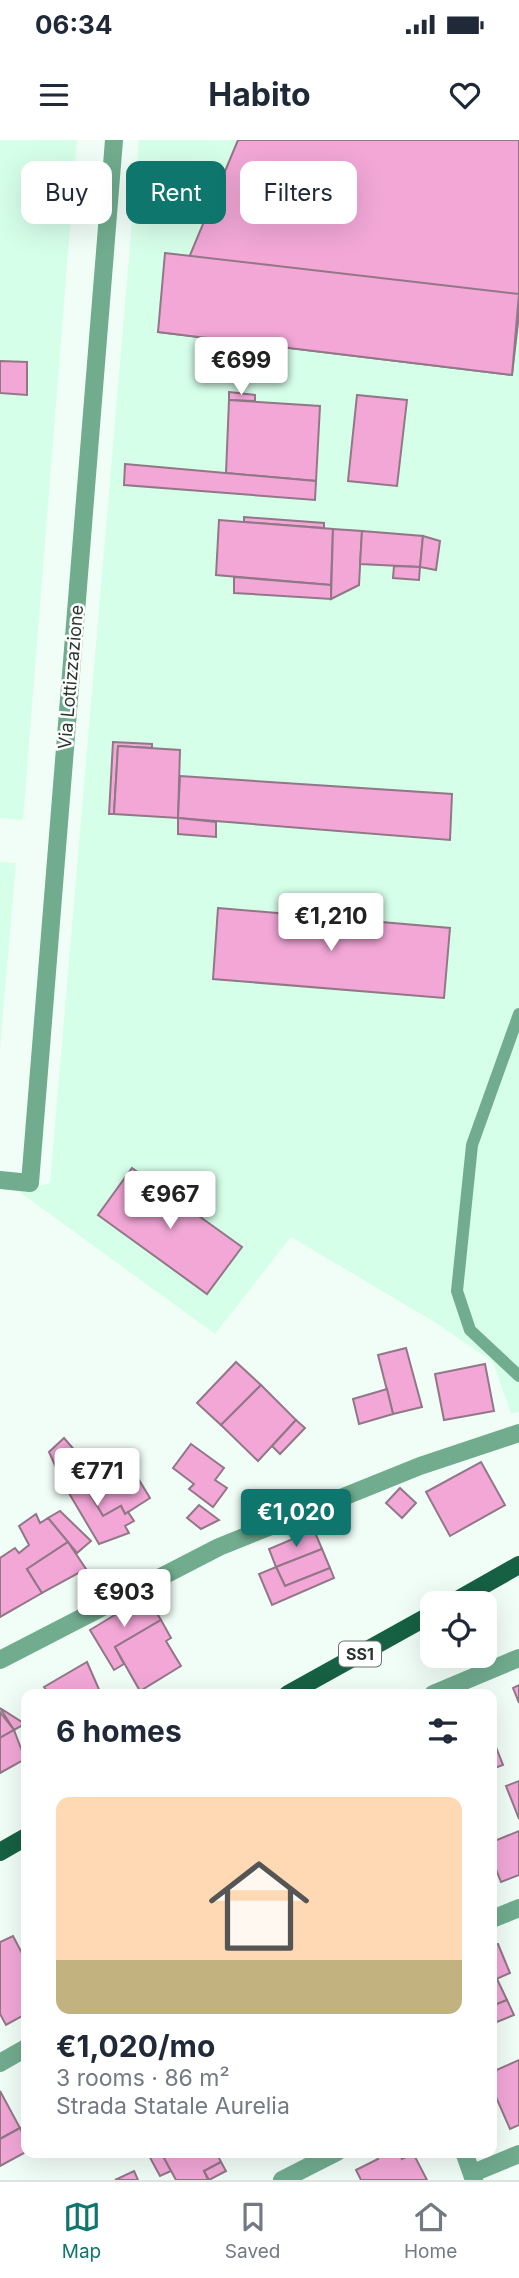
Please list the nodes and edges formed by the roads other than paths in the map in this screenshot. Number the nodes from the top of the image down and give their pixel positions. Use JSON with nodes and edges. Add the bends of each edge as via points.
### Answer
{"nodes":[{"id":1,"x":114,"y":140,"type":"edge"},
{"id":2,"x":519,"y":1014,"type":"edge"},
{"id":3,"x":0,"y":1180,"type":"edge"},
{"id":4,"x":519,"y":1376,"type":"edge"},
{"id":5,"x":519,"y":1433,"type":"edge"},
{"id":6,"x":519,"y":1565,"type":"edge"},
{"id":7,"x":473,"y":1591,"type":"edge"},
{"id":8,"x":420,"y":1621,"type":"edge"},
{"id":9,"x":519,"y":1658,"type":"edge"},
{"id":10,"x":0,"y":1660,"type":"edge"},
{"id":11,"x":297,"y":1689,"type":"edge"},
{"id":12,"x":445,"y":1689,"type":"edge"},
{"id":13,"x":21,"y":1841,"type":"edge"},
{"id":14,"x":0,"y":1852,"type":"edge"},
{"id":15,"x":519,"y":1908,"type":"edge"},
{"id":16,"x":497,"y":1917,"type":"edge"},
{"id":17,"x":21,"y":2051,"type":"edge"},
{"id":18,"x":0,"y":2063,"type":"edge"},
{"id":19,"x":519,"y":2154,"type":"edge"},
{"id":20,"x":325,"y":2158,"type":"edge"},
{"id":21,"x":466,"y":2158,"type":"edge"},
{"id":22,"x":474,"y":2176,"type":"edge"},
{"id":23,"x":282,"y":2180,"type":"edge"}],
"edges":[{"from":1,"to":3,"type":"street","name":"Via Lottizzazione","via":[[30,1183]]},
{"from":2,"to":4,"type":"lane","via":[[472,1144],[457,1291],[470,1330]]},
{"from":5,"to":10,"type":"street","via":[[420,1466],[219,1546]]},
{"from":6,"to":7,"type":"main road"},
{"from":8,"to":11,"type":"main road","number":"SS1"},
{"from":9,"to":12,"type":"street"},
{"from":13,"to":14,"type":"main road"},
{"from":15,"to":16,"type":"street"},
{"from":17,"to":18,"type":"street"},
{"from":19,"to":22,"type":"street"},
{"from":20,"to":23,"type":"street"},
{"from":21,"to":22,"type":"street"}]}
